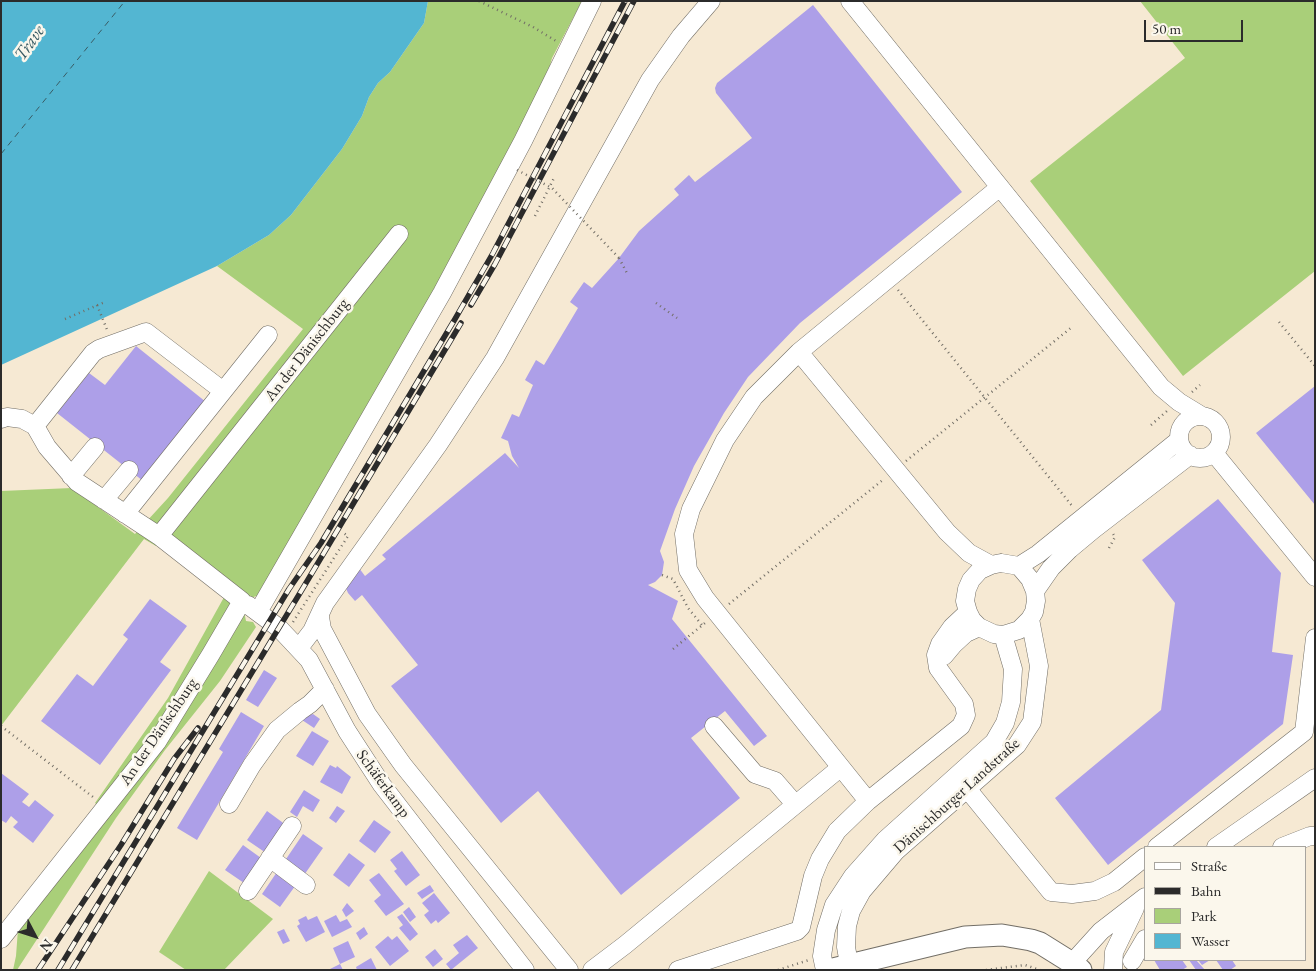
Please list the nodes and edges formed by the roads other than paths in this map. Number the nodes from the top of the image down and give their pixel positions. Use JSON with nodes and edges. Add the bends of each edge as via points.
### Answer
{"nodes":[{"id":1,"x":592,"y":1,"type":"edge"},
{"id":2,"x":711,"y":1,"type":"edge"},
{"id":3,"x":850,"y":1,"type":"edge"},
{"id":4,"x":1000,"y":187,"type":"junction"},
{"id":5,"x":399,"y":234,"type":"dead end"},
{"id":6,"x":268,"y":335,"type":"dead end"},
{"id":7,"x":799,"y":352,"type":"junction"},
{"id":8,"x":1162,"y":387,"type":"junction"},
{"id":9,"x":223,"y":391,"type":"junction"},
{"id":10,"x":1202,"y":416,"type":"junction"},
{"id":11,"x":1,"y":419,"type":"edge"},
{"id":12,"x":35,"y":426,"type":"junction"},
{"id":13,"x":1180,"y":433,"type":"junction"},
{"id":14,"x":95,"y":447,"type":"dead end"},
{"id":15,"x":1214,"y":453,"type":"junction"},
{"id":16,"x":1190,"y":456,"type":"junction"},
{"id":17,"x":129,"y":470,"type":"dead end"},
{"id":18,"x":71,"y":476,"type":"junction"},
{"id":19,"x":1130,"y":493,"type":"junction"},
{"id":20,"x":104,"y":500,"type":"junction"},
{"id":21,"x":125,"y":514,"type":"junction"},
{"id":22,"x":1066,"y":530,"type":"junction"},
{"id":23,"x":947,"y":532,"type":"junction"},
{"id":24,"x":159,"y":536,"type":"junction"},
{"id":25,"x":1070,"y":549,"type":"junction"},
{"id":26,"x":991,"y":565,"type":"junction"},
{"id":27,"x":1019,"y":566,"type":"junction"},
{"id":28,"x":1315,"y":577,"type":"edge"},
{"id":29,"x":971,"y":580,"type":"junction"},
{"id":30,"x":1036,"y":591,"type":"junction"},
{"id":31,"x":242,"y":601,"type":"junction"},
{"id":32,"x":258,"y":612,"type":"junction"},
{"id":33,"x":968,"y":612,"type":"junction"},
{"id":34,"x":320,"y":617,"type":"junction"},
{"id":35,"x":1030,"y":619,"type":"junction"},
{"id":36,"x":979,"y":627,"type":"junction"},
{"id":37,"x":1003,"y":634,"type":"junction"},
{"id":38,"x":1315,"y":638,"type":"edge"},
{"id":39,"x":299,"y":648,"type":"junction"},
{"id":40,"x":938,"y":668,"type":"junction"},
{"id":41,"x":325,"y":689,"type":"junction"},
{"id":42,"x":714,"y":726,"type":"dead end"},
{"id":43,"x":840,"y":768,"type":"junction"},
{"id":44,"x":1315,"y":778,"type":"edge"},
{"id":45,"x":962,"y":783,"type":"junction"},
{"id":46,"x":868,"y":801,"type":"junction"},
{"id":47,"x":229,"y":804,"type":"dead end"},
{"id":48,"x":795,"y":804,"type":"junction"},
{"id":49,"x":292,"y":826,"type":"dead end"},
{"id":50,"x":1315,"y":836,"type":"edge"},
{"id":51,"x":1158,"y":846,"type":"edge"},
{"id":52,"x":1217,"y":846,"type":"edge"},
{"id":53,"x":1285,"y":846,"type":"edge"},
{"id":54,"x":270,"y":858,"type":"junction"},
{"id":55,"x":1144,"y":858,"type":"edge"},
{"id":56,"x":306,"y":884,"type":"dead end"},
{"id":57,"x":248,"y":890,"type":"dead end"},
{"id":58,"x":1141,"y":900,"type":"edge"},
{"id":59,"x":1,"y":939,"type":"edge"},
{"id":60,"x":1144,"y":941,"type":"edge"},
{"id":61,"x":1132,"y":961,"type":"dead end"},
{"id":62,"x":1076,"y":966,"type":"edge"},
{"id":63,"x":570,"y":968,"type":"edge"},
{"id":64,"x":843,"y":968,"type":"edge"},
{"id":65,"x":526,"y":970,"type":"edge"},
{"id":66,"x":592,"y":970,"type":"edge"},
{"id":67,"x":678,"y":970,"type":"edge"},
{"id":68,"x":825,"y":970,"type":"edge"},
{"id":69,"x":1113,"y":970,"type":"edge"}],
"edges":[{"from":1,"to":32,"type":"street","via":[[523,142],[442,293]]},
{"from":2,"to":34,"type":"street","via":[[650,80],[495,358],[438,445],[325,603]]},
{"from":3,"to":4,"type":"street"},
{"from":4,"to":7,"type":"street"},
{"from":4,"to":8,"type":"street"},
{"from":5,"to":24,"type":"street","name":"An der Dänischburg"},
{"from":6,"to":9,"type":"street"},
{"from":7,"to":23,"type":"street"},
{"from":7,"to":43,"type":"street","via":[[754,397],[725,440],[691,509],[684,534],[688,570],[705,598]]},
{"from":8,"to":10,"type":"street"},
{"from":8,"to":13,"type":"street"},
{"from":9,"to":12,"type":"street","via":[[146,332],[93,353],[43,407]]},
{"from":9,"to":21,"type":"street"},
{"from":10,"to":13,"type":"street","via":[[1188,419]]},
{"from":10,"to":15,"type":"street","via":[[1216,423],[1220,430],[1221,438]]},
{"from":11,"to":12,"type":"street","via":[[22,419]]},
{"from":12,"to":18,"type":"street"},
{"from":13,"to":16,"type":"street","via":[[1183,450]]},
{"from":13,"to":19,"type":"street","via":[[1145,467]]},
{"from":14,"to":18,"type":"street"},
{"from":15,"to":16,"type":"street","via":[[1198,458]]},
{"from":15,"to":28,"type":"street"},
{"from":16,"to":19,"type":"street"},
{"from":17,"to":20,"type":"street"},
{"from":18,"to":20,"type":"street"},
{"from":19,"to":22,"type":"street"},
{"from":19,"to":25,"type":"street","via":[[1104,521]]},
{"from":20,"to":21,"type":"street"},
{"from":21,"to":24,"type":"street"},
{"from":22,"to":25,"type":"street","via":[[1072,539]]},
{"from":22,"to":27,"type":"street"},
{"from":23,"to":26,"type":"street","via":[[969,553]]},
{"from":23,"to":29,"type":"street"},
{"from":24,"to":31,"type":"street"},
{"from":25,"to":30,"type":"street","via":[[1051,568]]},
{"from":26,"to":27,"type":"street"},
{"from":26,"to":29,"type":"street","via":[[980,570]]},
{"from":27,"to":30,"type":"street"},
{"from":29,"to":33,"type":"street","via":[[965,602]]},
{"from":30,"to":35,"type":"street"},
{"from":31,"to":32,"type":"street","name":"Schäferkamp"},
{"from":31,"to":59,"type":"street","name":"An der Dänischburg","via":[[157,742]]},
{"from":32,"to":39,"type":"street","name":"Schäferkamp"},
{"from":33,"to":36,"type":"street"},
{"from":33,"to":40,"type":"street","via":[[940,644],[936,655]]},
{"from":34,"to":39,"type":"street"},
{"from":34,"to":63,"type":"street","via":[[322,629],[367,714],[403,765]]},
{"from":35,"to":37,"type":"street","via":[[1019,630]]},
{"from":35,"to":45,"type":"street","name":"Dänischburger Landstraße","via":[[1039,666],[1032,722],[1017,745]]},
{"from":36,"to":37,"type":"street","via":[[994,634]]},
{"from":36,"to":40,"type":"street","via":[[954,644]]},
{"from":37,"to":45,"type":"street","name":"Dänischburger Landstraße","via":[[1013,669],[1011,702],[994,742]]},
{"from":38,"to":51,"type":"street","via":[[1304,732]]},
{"from":39,"to":41,"type":"street","name":"Schäferkamp"},
{"from":40,"to":46,"type":"street","via":[[964,704],[966,715],[961,726]]},
{"from":41,"to":47,"type":"street","via":[[277,730]]},
{"from":41,"to":65,"type":"street","name":"Schäferkamp","via":[[363,758],[382,785]]},
{"from":42,"to":48,"type":"street","via":[[755,774],[775,781]]},
{"from":43,"to":46,"type":"street"},
{"from":43,"to":48,"type":"street"},
{"from":44,"to":52,"type":"street"},
{"from":45,"to":55,"type":"street","via":[[1051,892],[1095,891],[1114,882]]},
{"from":45,"to":64,"type":"street","name":"Dänischburger Landstraße","via":[[862,890],[847,926]]},
{"from":45,"to":68,"type":"street","name":"Dänischburger Landstraße","via":[[885,840],[853,876],[834,905],[826,930],[822,956]]},
{"from":46,"to":67,"type":"street","via":[[837,831],[820,859],[797,932]]},
{"from":48,"to":66,"type":"street"},
{"from":49,"to":54,"type":"street"},
{"from":50,"to":53,"type":"street"},
{"from":54,"to":56,"type":"street"},
{"from":54,"to":57,"type":"street"},
{"from":58,"to":62,"type":"street","name":"Dänischburger Landstraße","via":[[1102,931]]},
{"from":58,"to":69,"type":"street","name":"Dänischburger Landstraße","via":[[1114,952]]},
{"from":60,"to":61,"type":"street"},
{"from":62,"to":64,"type":"main road","name":"Dänischburger Landstraße","via":[[1032,940],[1002,935],[964,937]]}]}
